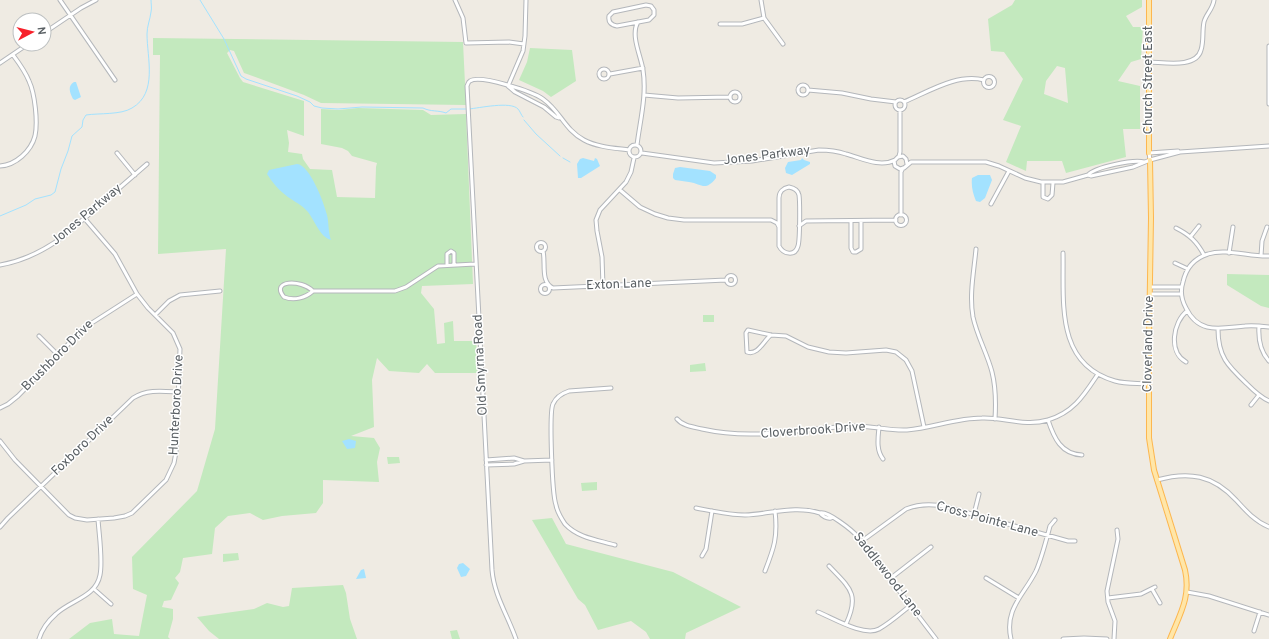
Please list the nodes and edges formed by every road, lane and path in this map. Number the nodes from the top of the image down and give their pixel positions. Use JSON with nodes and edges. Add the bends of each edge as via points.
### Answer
{"nodes":[{"id":1,"x":60,"y":0,"type":"edge"},
{"id":2,"x":96,"y":0,"type":"edge"},
{"id":3,"x":455,"y":0,"type":"edge"},
{"id":4,"x":526,"y":0,"type":"edge"},
{"id":5,"x":761,"y":0,"type":"edge"},
{"id":6,"x":1148,"y":0,"type":"edge"},
{"id":7,"x":1214,"y":0,"type":"edge"},
{"id":8,"x":70,"y":15,"type":"junction"},
{"id":9,"x":764,"y":18,"type":"junction"},
{"id":10,"x":638,"y":22,"type":"junction"},
{"id":11,"x":628,"y":24,"type":"junction"},
{"id":12,"x":720,"y":24,"type":"dead end"},
{"id":13,"x":52,"y":27,"type":"edge"},
{"id":14,"x":634,"y":30,"type":"junction"},
{"id":15,"x":524,"y":44,"type":"junction"},
{"id":16,"x":783,"y":44,"type":"dead end"},
{"id":17,"x":1269,"y":46,"type":"edge"},
{"id":18,"x":17,"y":52,"type":"edge"},
{"id":19,"x":13,"y":55,"type":"junction"},
{"id":20,"x":0,"y":62,"type":"edge"},
{"id":21,"x":1148,"y":62,"type":"junction"},
{"id":22,"x":643,"y":68,"type":"junction"},
{"id":23,"x":610,"y":74,"type":"dead end"},
{"id":24,"x":115,"y":80,"type":"dead end"},
{"id":25,"x":984,"y":80,"type":"dead end"},
{"id":26,"x":508,"y":86,"type":"junction"},
{"id":27,"x":808,"y":90,"type":"dead end"},
{"id":28,"x":644,"y":95,"type":"junction"},
{"id":29,"x":730,"y":97,"type":"dead end"},
{"id":30,"x":896,"y":102,"type":"junction"},
{"id":31,"x":904,"y":102,"type":"junction"},
{"id":32,"x":1269,"y":104,"type":"edge"},
{"id":33,"x":900,"y":110,"type":"junction"},
{"id":34,"x":559,"y":118,"type":"junction"},
{"id":35,"x":637,"y":145,"type":"junction"},
{"id":36,"x":1269,"y":146,"type":"edge"},
{"id":37,"x":629,"y":150,"type":"junction"},
{"id":38,"x":1184,"y":151,"type":"junction"},
{"id":39,"x":642,"y":152,"type":"junction"},
{"id":40,"x":117,"y":153,"type":"dead end"},
{"id":41,"x":1149,"y":153,"type":"junction"},
{"id":42,"x":901,"y":156,"type":"junction"},
{"id":43,"x":634,"y":158,"type":"junction"},
{"id":44,"x":906,"y":159,"type":"junction"},
{"id":45,"x":895,"y":160,"type":"junction"},
{"id":46,"x":1150,"y":160,"type":"junction"},
{"id":47,"x":890,"y":162,"type":"junction"},
{"id":48,"x":910,"y":162,"type":"junction"},
{"id":49,"x":1144,"y":162,"type":"junction"},
{"id":50,"x":147,"y":164,"type":"dead end"},
{"id":51,"x":895,"y":164,"type":"junction"},
{"id":52,"x":907,"y":164,"type":"junction"},
{"id":53,"x":0,"y":166,"type":"edge"},
{"id":54,"x":898,"y":168,"type":"junction"},
{"id":55,"x":903,"y":168,"type":"junction"},
{"id":56,"x":1009,"y":170,"type":"junction"},
{"id":57,"x":901,"y":172,"type":"junction"},
{"id":58,"x":135,"y":175,"type":"junction"},
{"id":59,"x":1088,"y":175,"type":"junction"},
{"id":60,"x":1043,"y":183,"type":"junction"},
{"id":61,"x":1053,"y":183,"type":"junction"},
{"id":62,"x":620,"y":190,"type":"junction"},
{"id":63,"x":991,"y":204,"type":"dead end"},
{"id":64,"x":779,"y":214,"type":"junction"},
{"id":65,"x":799,"y":215,"type":"junction"},
{"id":66,"x":901,"y":215,"type":"junction"},
{"id":67,"x":85,"y":219,"type":"junction"},
{"id":68,"x":771,"y":220,"type":"junction"},
{"id":69,"x":896,"y":220,"type":"junction"},
{"id":70,"x":806,"y":221,"type":"junction"},
{"id":71,"x":851,"y":221,"type":"junction"},
{"id":72,"x":861,"y":221,"type":"junction"},
{"id":73,"x":799,"y":226,"type":"junction"},
{"id":74,"x":1199,"y":226,"type":"dead end"},
{"id":75,"x":1267,"y":226,"type":"dead end"},
{"id":76,"x":779,"y":227,"type":"junction"},
{"id":77,"x":1233,"y":227,"type":"dead end"},
{"id":78,"x":1176,"y":228,"type":"dead end"},
{"id":79,"x":1191,"y":236,"type":"junction"},
{"id":80,"x":976,"y":249,"type":"dead end"},
{"id":81,"x":543,"y":251,"type":"dead end"},
{"id":82,"x":1064,"y":253,"type":"dead end"},
{"id":83,"x":1229,"y":253,"type":"junction"},
{"id":84,"x":1204,"y":255,"type":"junction"},
{"id":85,"x":1261,"y":256,"type":"junction"},
{"id":86,"x":1269,"y":256,"type":"edge"},
{"id":87,"x":1174,"y":263,"type":"dead end"},
{"id":88,"x":447,"y":264,"type":"junction"},
{"id":89,"x":454,"y":264,"type":"junction"},
{"id":90,"x":475,"y":264,"type":"junction"},
{"id":91,"x":0,"y":265,"type":"edge"},
{"id":92,"x":1188,"y":269,"type":"junction"},
{"id":93,"x":726,"y":280,"type":"dead end"},
{"id":94,"x":603,"y":286,"type":"junction"},
{"id":95,"x":1150,"y":287,"type":"junction"},
{"id":96,"x":1181,"y":290,"type":"junction"},
{"id":97,"x":220,"y":291,"type":"dead end"},
{"id":98,"x":313,"y":291,"type":"junction"},
{"id":99,"x":138,"y":294,"type":"junction"},
{"id":100,"x":1150,"y":294,"type":"junction"},
{"id":101,"x":1188,"y":311,"type":"junction"},
{"id":102,"x":155,"y":315,"type":"junction"},
{"id":103,"x":1259,"y":326,"type":"junction"},
{"id":104,"x":1269,"y":327,"type":"edge"},
{"id":105,"x":1218,"y":329,"type":"junction"},
{"id":106,"x":771,"y":335,"type":"junction"},
{"id":107,"x":39,"y":336,"type":"dead end"},
{"id":108,"x":58,"y":354,"type":"junction"},
{"id":109,"x":1269,"y":361,"type":"edge"},
{"id":110,"x":1186,"y":362,"type":"dead end"},
{"id":111,"x":1098,"y":374,"type":"junction"},
{"id":112,"x":1148,"y":384,"type":"junction"},
{"id":113,"x":611,"y":388,"type":"dead end"},
{"id":114,"x":178,"y":392,"type":"junction"},
{"id":115,"x":1259,"y":395,"type":"junction"},
{"id":116,"x":1269,"y":401,"type":"edge"},
{"id":117,"x":1251,"y":405,"type":"dead end"},
{"id":118,"x":0,"y":408,"type":"edge"},
{"id":119,"x":677,"y":419,"type":"dead end"},
{"id":120,"x":995,"y":419,"type":"junction"},
{"id":121,"x":1048,"y":420,"type":"junction"},
{"id":122,"x":924,"y":427,"type":"junction"},
{"id":123,"x":879,"y":428,"type":"junction"},
{"id":124,"x":0,"y":441,"type":"edge"},
{"id":125,"x":1082,"y":455,"type":"dead end"},
{"id":126,"x":883,"y":459,"type":"dead end"},
{"id":127,"x":486,"y":460,"type":"junction"},
{"id":128,"x":552,"y":460,"type":"junction"},
{"id":129,"x":524,"y":461,"type":"junction"},
{"id":130,"x":486,"y":466,"type":"junction"},
{"id":131,"x":1157,"y":480,"type":"junction"},
{"id":132,"x":40,"y":487,"type":"junction"},
{"id":133,"x":979,"y":494,"type":"dead end"},
{"id":134,"x":696,"y":508,"type":"dead end"},
{"id":135,"x":712,"y":511,"type":"junction"},
{"id":136,"x":776,"y":512,"type":"junction"},
{"id":137,"x":974,"y":514,"type":"junction"},
{"id":138,"x":98,"y":519,"type":"junction"},
{"id":139,"x":1055,"y":520,"type":"dead end"},
{"id":140,"x":0,"y":527,"type":"edge"},
{"id":141,"x":1269,"y":527,"type":"edge"},
{"id":142,"x":1117,"y":530,"type":"dead end"},
{"id":143,"x":1048,"y":535,"type":"junction"},
{"id":144,"x":862,"y":541,"type":"junction"},
{"id":145,"x":1075,"y":541,"type":"dead end"},
{"id":146,"x":615,"y":545,"type":"dead end"},
{"id":147,"x":931,"y":547,"type":"dead end"},
{"id":148,"x":702,"y":556,"type":"dead end"},
{"id":149,"x":829,"y":566,"type":"dead end"},
{"id":150,"x":765,"y":571,"type":"dead end"},
{"id":151,"x":891,"y":578,"type":"junction"},
{"id":152,"x":986,"y":578,"type":"dead end"},
{"id":153,"x":94,"y":589,"type":"junction"},
{"id":154,"x":1187,"y":592,"type":"junction"},
{"id":155,"x":1018,"y":598,"type":"junction"},
{"id":156,"x":1108,"y":598,"type":"junction"},
{"id":157,"x":1160,"y":603,"type":"dead end"},
{"id":158,"x":112,"y":604,"type":"dead end"},
{"id":159,"x":911,"y":605,"type":"junction"},
{"id":160,"x":818,"y":612,"type":"dead end"},
{"id":161,"x":1260,"y":612,"type":"junction"},
{"id":162,"x":1269,"y":615,"type":"edge"},
{"id":163,"x":846,"y":624,"type":"junction"},
{"id":164,"x":1254,"y":631,"type":"dead end"},
{"id":165,"x":39,"y":639,"type":"edge"},
{"id":166,"x":516,"y":639,"type":"edge"},
{"id":167,"x":936,"y":639,"type":"edge"},
{"id":168,"x":1011,"y":639,"type":"edge"},
{"id":169,"x":1063,"y":639,"type":"edge"},
{"id":170,"x":1107,"y":639,"type":"edge"},
{"id":171,"x":1114,"y":639,"type":"edge"},
{"id":172,"x":1170,"y":639,"type":"edge"}],
"edges":[{"from":1,"to":8,"type":"street"},
{"from":2,"to":8,"type":"street"},
{"from":3,"to":15,"type":"street","via":[[463,18],[466,43]]},
{"from":4,"to":15,"type":"street"},
{"from":5,"to":9,"type":"street"},
{"from":6,"to":21,"type":"main road","name":"Church Street East"},
{"from":7,"to":21,"type":"street","via":[[1204,22],[1202,48],[1196,59],[1183,63]]},
{"from":8,"to":13,"type":"street"},
{"from":8,"to":24,"type":"street"},
{"from":9,"to":12,"type":"street","via":[[742,24]]},
{"from":9,"to":16,"type":"street"},
{"from":10,"to":11,"type":"street"},
{"from":10,"to":11,"type":"street","via":[[652,18],[652,7],[646,5],[615,11],[609,15],[609,21],[614,26]]},
{"from":10,"to":14,"type":"street"},
{"from":11,"to":14,"type":"street"},
{"from":14,"to":22,"type":"street"},
{"from":15,"to":26,"type":"street","via":[[521,58]]},
{"from":17,"to":32,"type":"street"},
{"from":18,"to":19,"type":"street"},
{"from":19,"to":20,"type":"street"},
{"from":19,"to":53,"type":"street","via":[[29,81],[36,131],[24,154],[9,164]]},
{"from":21,"to":41,"type":"main road","name":"Church Street East"},
{"from":22,"to":23,"type":"street"},
{"from":22,"to":28,"type":"street"},
{"from":25,"to":31,"type":"street","via":[[974,78],[955,81]]},
{"from":26,"to":34,"type":"street"},
{"from":26,"to":34,"type":"street","via":[[539,96],[559,114]]},
{"from":26,"to":90,"type":"street","name":"Old Smyrna Road","via":[[491,81],[473,80],[468,82],[467,86]]},
{"from":27,"to":30,"type":"street"},
{"from":28,"to":29,"type":"street","via":[[678,98]]},
{"from":28,"to":35,"type":"street"},
{"from":30,"to":31,"type":"street"},
{"from":30,"to":33,"type":"street","via":[[896,108]]},
{"from":31,"to":33,"type":"street","via":[[905,107]]},
{"from":33,"to":42,"type":"street"},
{"from":34,"to":37,"type":"street","via":[[574,134],[585,141]]},
{"from":35,"to":37,"type":"street","via":[[632,145]]},
{"from":35,"to":39,"type":"street"},
{"from":36,"to":38,"type":"street"},
{"from":37,"to":43,"type":"street"},
{"from":38,"to":41,"type":"street"},
{"from":38,"to":46,"type":"street"},
{"from":39,"to":43,"type":"street"},
{"from":39,"to":47,"type":"street","name":"Jones Parkway","via":[[704,162],[722,162],[823,150],[873,162]]},
{"from":40,"to":58,"type":"street"},
{"from":41,"to":46,"type":"street","name":"Church Street East"},
{"from":42,"to":44,"type":"street"},
{"from":42,"to":45,"type":"street"},
{"from":43,"to":62,"type":"street","via":[[631,172]]},
{"from":44,"to":48,"type":"street"},
{"from":44,"to":52,"type":"street"},
{"from":45,"to":47,"type":"street","name":"Jones Parkway"},
{"from":45,"to":51,"type":"street"},
{"from":46,"to":49,"type":"street"},
{"from":46,"to":95,"type":"main road","name":"Cloverland Drive"},
{"from":47,"to":51,"type":"street","name":"Jones Parkway"},
{"from":48,"to":52,"type":"street"},
{"from":48,"to":56,"type":"street","via":[[980,162],[995,164]]},
{"from":49,"to":59,"type":"street"},
{"from":49,"to":59,"type":"street","via":[[1122,163],[1092,171]]},
{"from":50,"to":58,"type":"street","name":"Jones Parkway"},
{"from":51,"to":54,"type":"street"},
{"from":52,"to":55,"type":"street"},
{"from":54,"to":55,"type":"street"},
{"from":54,"to":57,"type":"street"},
{"from":55,"to":57,"type":"street"},
{"from":56,"to":60,"type":"street"},
{"from":56,"to":63,"type":"street"},
{"from":57,"to":66,"type":"street"},
{"from":58,"to":67,"type":"street","name":"Jones Parkway"},
{"from":59,"to":61,"type":"street"},
{"from":60,"to":61,"type":"street"},
{"from":60,"to":61,"type":"street","via":[[1042,195],[1046,200],[1052,197]]},
{"from":62,"to":68,"type":"street","via":[[646,210],[668,218]]},
{"from":62,"to":94,"type":"street","via":[[600,210],[596,220],[602,257]]},
{"from":64,"to":65,"type":"street","via":[[779,194],[789,187],[798,193]]},
{"from":64,"to":68,"type":"street"},
{"from":64,"to":76,"type":"street"},
{"from":65,"to":70,"type":"street"},
{"from":65,"to":73,"type":"street"},
{"from":66,"to":69,"type":"street","via":[[896,217]]},
{"from":66,"to":69,"type":"street","via":[[906,221],[904,224],[898,225]]},
{"from":67,"to":91,"type":"street","name":"Jones Parkway","via":[[40,251],[18,261]]},
{"from":67,"to":99,"type":"street","name":"Hunterboro Drive","via":[[115,254]]},
{"from":68,"to":76,"type":"street"},
{"from":69,"to":72,"type":"street"},
{"from":70,"to":71,"type":"street"},
{"from":70,"to":73,"type":"street"},
{"from":71,"to":72,"type":"street"},
{"from":71,"to":72,"type":"street","via":[[853,252],[861,249]]},
{"from":73,"to":76,"type":"street","via":[[798,246],[795,251],[789,253],[780,247]]},
{"from":74,"to":79,"type":"street"},
{"from":75,"to":85,"type":"street"},
{"from":77,"to":83,"type":"street"},
{"from":78,"to":79,"type":"street"},
{"from":79,"to":84,"type":"street"},
{"from":80,"to":120,"type":"street","via":[[972,310],[994,380]]},
{"from":81,"to":94,"type":"street","name":"Exton Lane","via":[[545,279],[553,288]]},
{"from":82,"to":111,"type":"street","via":[[1065,319],[1068,338],[1078,356]]},
{"from":83,"to":84,"type":"street","via":[[1215,252]]},
{"from":83,"to":85,"type":"street"},
{"from":84,"to":92,"type":"street"},
{"from":85,"to":86,"type":"street"},
{"from":87,"to":92,"type":"street"},
{"from":88,"to":89,"type":"street"},
{"from":88,"to":89,"type":"street","via":[[447,254],[451,251],[454,254]]},
{"from":88,"to":98,"type":"street","via":[[436,267],[400,290]]},
{"from":89,"to":90,"type":"street"},
{"from":90,"to":127,"type":"street","name":"Old Smyrna Road"},
{"from":92,"to":96,"type":"street"},
{"from":93,"to":94,"type":"street","name":"Exton Lane"},
{"from":95,"to":96,"type":"street"},
{"from":95,"to":100,"type":"main road","name":"Cloverland Drive"},
{"from":96,"to":100,"type":"street"},
{"from":96,"to":101,"type":"street"},
{"from":97,"to":102,"type":"street","via":[[180,295],[169,301]]},
{"from":98,"to":98,"type":"street","via":[[303,297],[292,299],[284,297],[281,291],[283,285],[292,282],[303,284]]},
{"from":99,"to":102,"type":"street","name":"Hunterboro Drive"},
{"from":99,"to":108,"type":"street","name":"Brushboro Drive","via":[[90,323]]},
{"from":100,"to":112,"type":"main road","name":"Cloverland Drive"},
{"from":101,"to":105,"type":"street","via":[[1198,322]]},
{"from":101,"to":110,"type":"street","via":[[1178,323],[1174,338],[1179,356]]},
{"from":102,"to":114,"type":"street","name":"Hunterboro Drive","via":[[173,333],[180,349]]},
{"from":103,"to":104,"type":"street"},
{"from":103,"to":105,"type":"street"},
{"from":103,"to":109,"type":"street","via":[[1260,346]]},
{"from":105,"to":115,"type":"street","via":[[1219,347],[1225,361]]},
{"from":106,"to":106,"type":"street","via":[[747,330],[748,353],[757,350]]},
{"from":106,"to":122,"type":"street","via":[[786,336],[823,351],[846,353],[886,350],[901,355],[913,372]]},
{"from":107,"to":108,"type":"street"},
{"from":108,"to":118,"type":"street","name":"Brushboro Drive","via":[[18,396]]},
{"from":111,"to":112,"type":"street","via":[[1121,382]]},
{"from":111,"to":121,"type":"street","name":"Cloverbrook Drive","via":[[1079,402],[1063,414]]},
{"from":112,"to":131,"type":"main road","name":"Cloverland Drive","via":[[1149,438]]},
{"from":113,"to":128,"type":"street","via":[[569,391],[556,400],[551,414]]},
{"from":114,"to":132,"type":"street","name":"Foxboro Drive","via":[[147,392],[133,398]]},
{"from":114,"to":138,"type":"street","name":"Hunterboro Drive","via":[[176,452],[166,480],[132,513]]},
{"from":115,"to":116,"type":"street"},
{"from":115,"to":117,"type":"street"},
{"from":119,"to":123,"type":"street","name":"Cloverbrook Drive","via":[[682,424],[714,432],[740,434],[770,434],[850,426]]},
{"from":120,"to":121,"type":"street","name":"Cloverbrook Drive","via":[[1027,423]]},
{"from":120,"to":122,"type":"street","name":"Cloverbrook Drive","via":[[972,418]]},
{"from":121,"to":125,"type":"street","via":[[1054,436],[1062,447],[1070,453]]},
{"from":122,"to":123,"type":"street","name":"Cloverbrook Drive","via":[[904,430]]},
{"from":123,"to":126,"type":"street","via":[[878,449]]},
{"from":124,"to":132,"type":"street","name":"Hunterboro Drive"},
{"from":127,"to":129,"type":"street","via":[[514,458]]},
{"from":127,"to":130,"type":"street","name":"Old Smyrna Road"},
{"from":128,"to":129,"type":"street"},
{"from":128,"to":146,"type":"street","via":[[554,499],[565,523],[583,536]]},
{"from":129,"to":130,"type":"street"},
{"from":130,"to":166,"type":"street","name":"Old Smyrna Road","via":[[494,584]]},
{"from":131,"to":141,"type":"street","via":[[1185,475],[1208,479],[1225,490],[1253,518]]},
{"from":131,"to":154,"type":"main road","name":"Cloverland Drive","via":[[1185,570]]},
{"from":132,"to":138,"type":"street","name":"Hunterboro Drive","via":[[68,514],[80,519]]},
{"from":132,"to":140,"type":"street","name":"Foxboro Drive"},
{"from":133,"to":137,"type":"street"},
{"from":134,"to":135,"type":"street","name":"Saddlewood Lane"},
{"from":135,"to":136,"type":"street","name":"Saddlewood Lane","via":[[745,515]]},
{"from":135,"to":148,"type":"street","via":[[706,550]]},
{"from":136,"to":144,"type":"street","name":"Saddlewood Lane","via":[[800,509],[826,513],[848,527]]},
{"from":136,"to":150,"type":"street","via":[[776,541]]},
{"from":137,"to":143,"type":"street","name":"Cross Pointe Lane"},
{"from":137,"to":144,"type":"street","name":"Cross Pointe Lane","via":[[939,505],[910,507]]},
{"from":138,"to":153,"type":"street","via":[[100,574]]},
{"from":139,"to":143,"type":"street"},
{"from":142,"to":156,"type":"street"},
{"from":143,"to":145,"type":"street","name":"Cross Pointe Lane"},
{"from":143,"to":155,"type":"street","via":[[1036,570]]},
{"from":144,"to":151,"type":"street","name":"Saddlewood Lane"},
{"from":147,"to":151,"type":"street"},
{"from":149,"to":163,"type":"street","via":[[852,594],[852,610]]},
{"from":151,"to":159,"type":"street","name":"Saddlewood Lane"},
{"from":152,"to":155,"type":"street"},
{"from":153,"to":158,"type":"street"},
{"from":153,"to":165,"type":"street","via":[[56,614],[42,630]]},
{"from":154,"to":161,"type":"street"},
{"from":154,"to":172,"type":"main road","name":"Cloverland Drive"},
{"from":155,"to":168,"type":"street","via":[[1010,618]]},
{"from":156,"to":157,"type":"street","via":[[1139,594],[1153,588]]},
{"from":156,"to":171,"type":"street","via":[[1115,621]]},
{"from":159,"to":163,"type":"street","via":[[875,631],[864,631]]},
{"from":159,"to":167,"type":"street","name":"Saddlewood Lane"},
{"from":160,"to":163,"type":"street"},
{"from":161,"to":162,"type":"street"},
{"from":161,"to":164,"type":"street"},
{"from":169,"to":170,"type":"street"}]}
